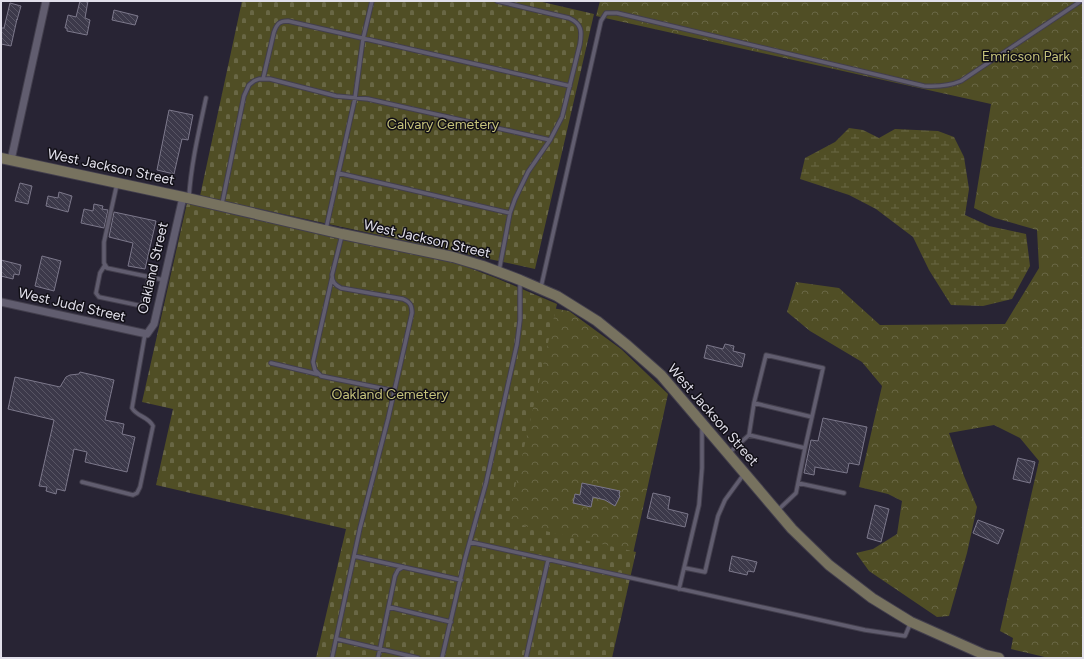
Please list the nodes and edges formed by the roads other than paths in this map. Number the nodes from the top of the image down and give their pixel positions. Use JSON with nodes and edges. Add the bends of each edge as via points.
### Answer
{"nodes":[{"id":1,"x":46,"y":1,"type":"edge"},
{"id":2,"x":372,"y":1,"type":"edge"},
{"id":3,"x":497,"y":1,"type":"edge"},
{"id":4,"x":1081,"y":1,"type":"edge"},
{"id":5,"x":363,"y":39,"type":"junction"},
{"id":6,"x":263,"y":78,"type":"junction"},
{"id":7,"x":570,"y":86,"type":"junction"},
{"id":8,"x":206,"y":98,"type":"dead end"},
{"id":9,"x":355,"y":98,"type":"junction"},
{"id":10,"x":550,"y":140,"type":"junction"},
{"id":11,"x":6,"y":159,"type":"edge"},
{"id":12,"x":338,"y":173,"type":"junction"},
{"id":13,"x":117,"y":183,"type":"junction"},
{"id":14,"x":186,"y":198,"type":"junction"},
{"id":15,"x":221,"y":206,"type":"junction"},
{"id":16,"x":510,"y":213,"type":"junction"},
{"id":17,"x":326,"y":230,"type":"junction"},
{"id":18,"x":342,"y":234,"type":"junction"},
{"id":19,"x":105,"y":265,"type":"junction"},
{"id":20,"x":498,"y":272,"type":"junction"},
{"id":21,"x":332,"y":275,"type":"junction"},
{"id":22,"x":149,"y":277,"type":"junction"},
{"id":23,"x":164,"y":280,"type":"junction"},
{"id":24,"x":520,"y":280,"type":"junction"},
{"id":25,"x":541,"y":289,"type":"junction"},
{"id":26,"x":1,"y":302,"type":"edge"},
{"id":27,"x":142,"y":334,"type":"junction"},
{"id":28,"x":270,"y":363,"type":"dead end"},
{"id":29,"x":318,"y":374,"type":"junction"},
{"id":30,"x":395,"y":391,"type":"junction"},
{"id":31,"x":754,"y":403,"type":"junction"},
{"id":32,"x":812,"y":416,"type":"junction"},
{"id":33,"x":702,"y":424,"type":"junction"},
{"id":34,"x":749,"y":435,"type":"junction"},
{"id":35,"x":805,"y":448,"type":"junction"},
{"id":36,"x":728,"y":454,"type":"junction"},
{"id":37,"x":745,"y":473,"type":"junction"},
{"id":38,"x":82,"y":482,"type":"dead end"},
{"id":39,"x":798,"y":483,"type":"junction"},
{"id":40,"x":844,"y":493,"type":"dead end"},
{"id":41,"x":777,"y":511,"type":"junction"},
{"id":42,"x":470,"y":542,"type":"junction"},
{"id":43,"x":354,"y":556,"type":"junction"},
{"id":44,"x":548,"y":560,"type":"junction"},
{"id":45,"x":404,"y":567,"type":"junction"},
{"id":46,"x":684,"y":568,"type":"junction"},
{"id":47,"x":461,"y":580,"type":"junction"},
{"id":48,"x":679,"y":589,"type":"junction"},
{"id":49,"x":388,"y":607,"type":"junction"},
{"id":50,"x":451,"y":622,"type":"junction"},
{"id":51,"x":911,"y":622,"type":"junction"},
{"id":52,"x":337,"y":639,"type":"junction"},
{"id":53,"x":379,"y":649,"type":"junction"},
{"id":54,"x":984,"y":656,"type":"edge"},
{"id":55,"x":332,"y":658,"type":"edge"},
{"id":56,"x":378,"y":658,"type":"edge"},
{"id":57,"x":418,"y":658,"type":"edge"},
{"id":58,"x":442,"y":658,"type":"edge"},
{"id":59,"x":526,"y":658,"type":"edge"},
{"id":60,"x":999,"y":658,"type":"edge"}],
"edges":[{"from":1,"to":11,"type":"street"},
{"from":2,"to":5,"type":"lane"},
{"from":3,"to":7,"type":"lane","via":[[569,18],[578,24],[582,33]]},
{"from":4,"to":25,"type":"lane","via":[[961,81],[950,86],[937,87],[617,13],[606,13],[601,21]]},
{"from":5,"to":6,"type":"lane","via":[[283,21],[276,26]]},
{"from":5,"to":7,"type":"lane"},
{"from":5,"to":9,"type":"lane"},
{"from":6,"to":9,"type":"lane","via":[[336,96]]},
{"from":6,"to":15,"type":"lane","via":[[249,85],[244,96]]},
{"from":7,"to":10,"type":"lane","via":[[562,117]]},
{"from":8,"to":14,"type":"lane"},
{"from":9,"to":10,"type":"lane"},
{"from":9,"to":12,"type":"lane"},
{"from":10,"to":16,"type":"lane","via":[[528,172]]},
{"from":11,"to":13,"type":"street","name":"West Jackson Street"},
{"from":12,"to":16,"type":"lane"},
{"from":12,"to":17,"type":"lane"},
{"from":13,"to":14,"type":"street","name":"West Jackson Street"},
{"from":13,"to":19,"type":"lane","via":[[104,242]]},
{"from":14,"to":15,"type":"street","name":"West Jackson Street"},
{"from":14,"to":23,"type":"street","name":"Oakland Street"},
{"from":15,"to":17,"type":"street","name":"West Jackson Street"},
{"from":16,"to":20,"type":"lane"},
{"from":17,"to":18,"type":"street","name":"West Jackson Street"},
{"from":18,"to":20,"type":"street","name":"West Jackson Street","via":[[453,257]]},
{"from":18,"to":21,"type":"lane"},
{"from":19,"to":22,"type":"lane","via":[[108,268]]},
{"from":19,"to":22,"type":"lane","via":[[100,273],[96,293],[99,297],[142,306]]},
{"from":20,"to":24,"type":"street","name":"West Jackson Street"},
{"from":21,"to":29,"type":"lane","via":[[313,362]]},
{"from":21,"to":30,"type":"lane","via":[[334,282],[341,288],[402,299],[410,304],[411,319]]},
{"from":22,"to":23,"type":"lane"},
{"from":23,"to":27,"type":"street","name":"Oakland Street","via":[[154,324],[147,334]]},
{"from":24,"to":25,"type":"street","name":"West Jackson Street"},
{"from":24,"to":42,"type":"lane","via":[[517,344]]},
{"from":25,"to":33,"type":"street","name":"West Jackson Street","via":[[598,321],[628,346],[661,375]]},
{"from":26,"to":27,"type":"street","name":"West Judd Street"},
{"from":27,"to":38,"type":"lane","via":[[132,408],[153,426],[140,487],[133,495]]},
{"from":28,"to":29,"type":"lane"},
{"from":29,"to":30,"type":"lane"},
{"from":30,"to":43,"type":"lane"},
{"from":31,"to":32,"type":"lane"},
{"from":31,"to":32,"type":"lane","via":[[766,355],[816,366],[823,368]]},
{"from":31,"to":34,"type":"lane"},
{"from":32,"to":35,"type":"lane"},
{"from":33,"to":36,"type":"street","name":"West Jackson Street"},
{"from":33,"to":46,"type":"lane","via":[[699,505]]},
{"from":34,"to":35,"type":"lane"},
{"from":34,"to":36,"type":"lane"},
{"from":35,"to":39,"type":"lane"},
{"from":36,"to":37,"type":"street","name":"West Jackson Street"},
{"from":37,"to":41,"type":"street","name":"West Jackson Street"},
{"from":37,"to":46,"type":"lane","via":[[725,500],[718,516],[705,572]]},
{"from":39,"to":40,"type":"lane"},
{"from":39,"to":41,"type":"lane","via":[[796,493]]},
{"from":41,"to":51,"type":"street","name":"West Jackson Street","via":[[830,565],[872,598]]},
{"from":42,"to":44,"type":"lane"},
{"from":42,"to":47,"type":"lane"},
{"from":43,"to":45,"type":"lane"},
{"from":43,"to":52,"type":"lane"},
{"from":44,"to":48,"type":"lane"},
{"from":44,"to":59,"type":"lane"},
{"from":45,"to":47,"type":"lane"},
{"from":45,"to":49,"type":"lane","via":[[396,572]]},
{"from":46,"to":48,"type":"lane"},
{"from":47,"to":50,"type":"lane"},
{"from":48,"to":51,"type":"lane","via":[[880,633],[905,636]]},
{"from":49,"to":50,"type":"lane"},
{"from":49,"to":53,"type":"lane"},
{"from":50,"to":58,"type":"lane"},
{"from":51,"to":54,"type":"street","name":"West Jackson Street"},
{"from":52,"to":53,"type":"lane"},
{"from":52,"to":55,"type":"lane"},
{"from":53,"to":56,"type":"lane"},
{"from":53,"to":57,"type":"lane"},
{"from":54,"to":60,"type":"street","name":"West Jackson Street"}]}
